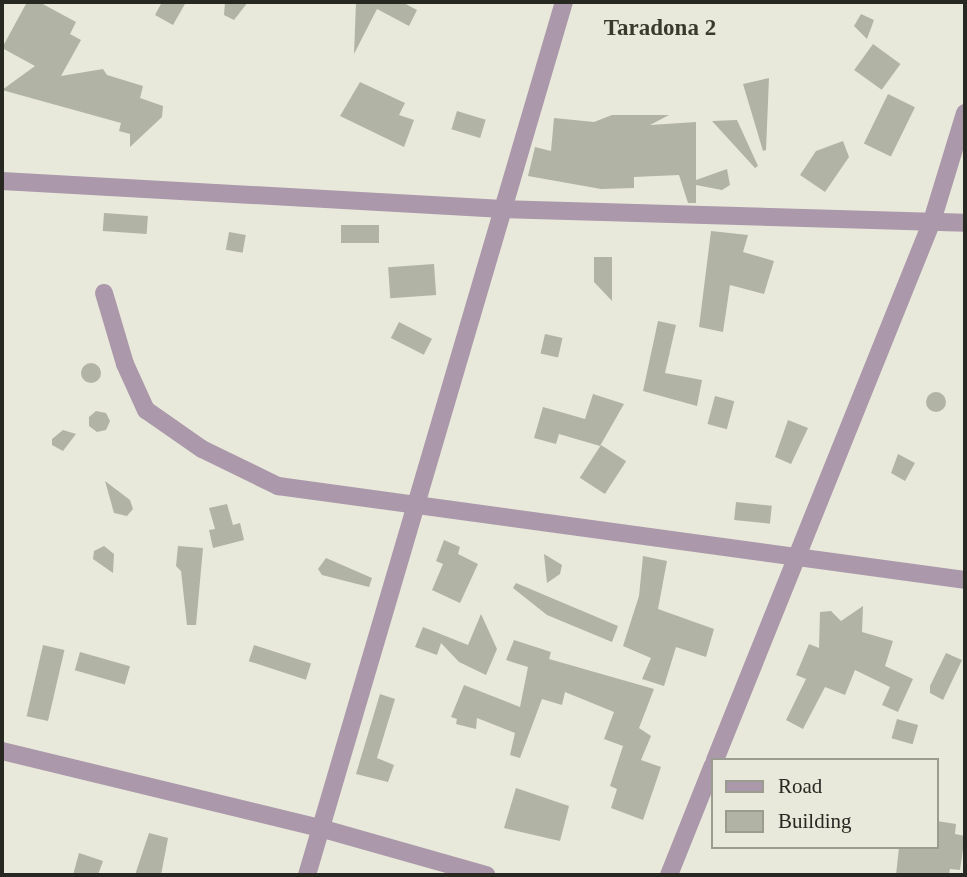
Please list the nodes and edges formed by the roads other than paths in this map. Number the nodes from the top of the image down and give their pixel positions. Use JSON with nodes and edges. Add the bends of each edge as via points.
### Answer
{"nodes":[{"id":1,"x":564,"y":2,"type":"edge"},
{"id":2,"x":965,"y":113,"type":"edge"},
{"id":3,"x":2,"y":181,"type":"edge"},
{"id":4,"x":503,"y":209,"type":"junction"},
{"id":5,"x":932,"y":221,"type":"junction"},
{"id":6,"x":965,"y":223,"type":"edge"},
{"id":7,"x":104,"y":293,"type":"dead end"},
{"id":8,"x":414,"y":508,"type":"junction"},
{"id":9,"x":796,"y":558,"type":"junction"},
{"id":10,"x":965,"y":580,"type":"edge"},
{"id":11,"x":2,"y":751,"type":"edge"},
{"id":12,"x":716,"y":758,"type":"edge"},
{"id":13,"x":712,"y":768,"type":"edge"},
{"id":14,"x":320,"y":828,"type":"junction"},
{"id":15,"x":306,"y":875,"type":"edge"},
{"id":16,"x":486,"y":875,"type":"edge"},
{"id":17,"x":669,"y":875,"type":"edge"}],
"edges":[{"from":1,"to":4,"type":"street"},
{"from":2,"to":5,"type":"street"},
{"from":3,"to":4,"type":"street"},
{"from":4,"to":5,"type":"street"},
{"from":4,"to":8,"type":"street"},
{"from":5,"to":6,"type":"street"},
{"from":5,"to":9,"type":"street"},
{"from":7,"to":8,"type":"street","via":[[125,364],[146,410],[202,449],[278,486]]},
{"from":8,"to":9,"type":"street"},
{"from":8,"to":14,"type":"street"},
{"from":9,"to":10,"type":"street"},
{"from":9,"to":12,"type":"street"},
{"from":11,"to":14,"type":"street"},
{"from":13,"to":17,"type":"street"},
{"from":14,"to":15,"type":"street"},
{"from":14,"to":16,"type":"street"}]}
